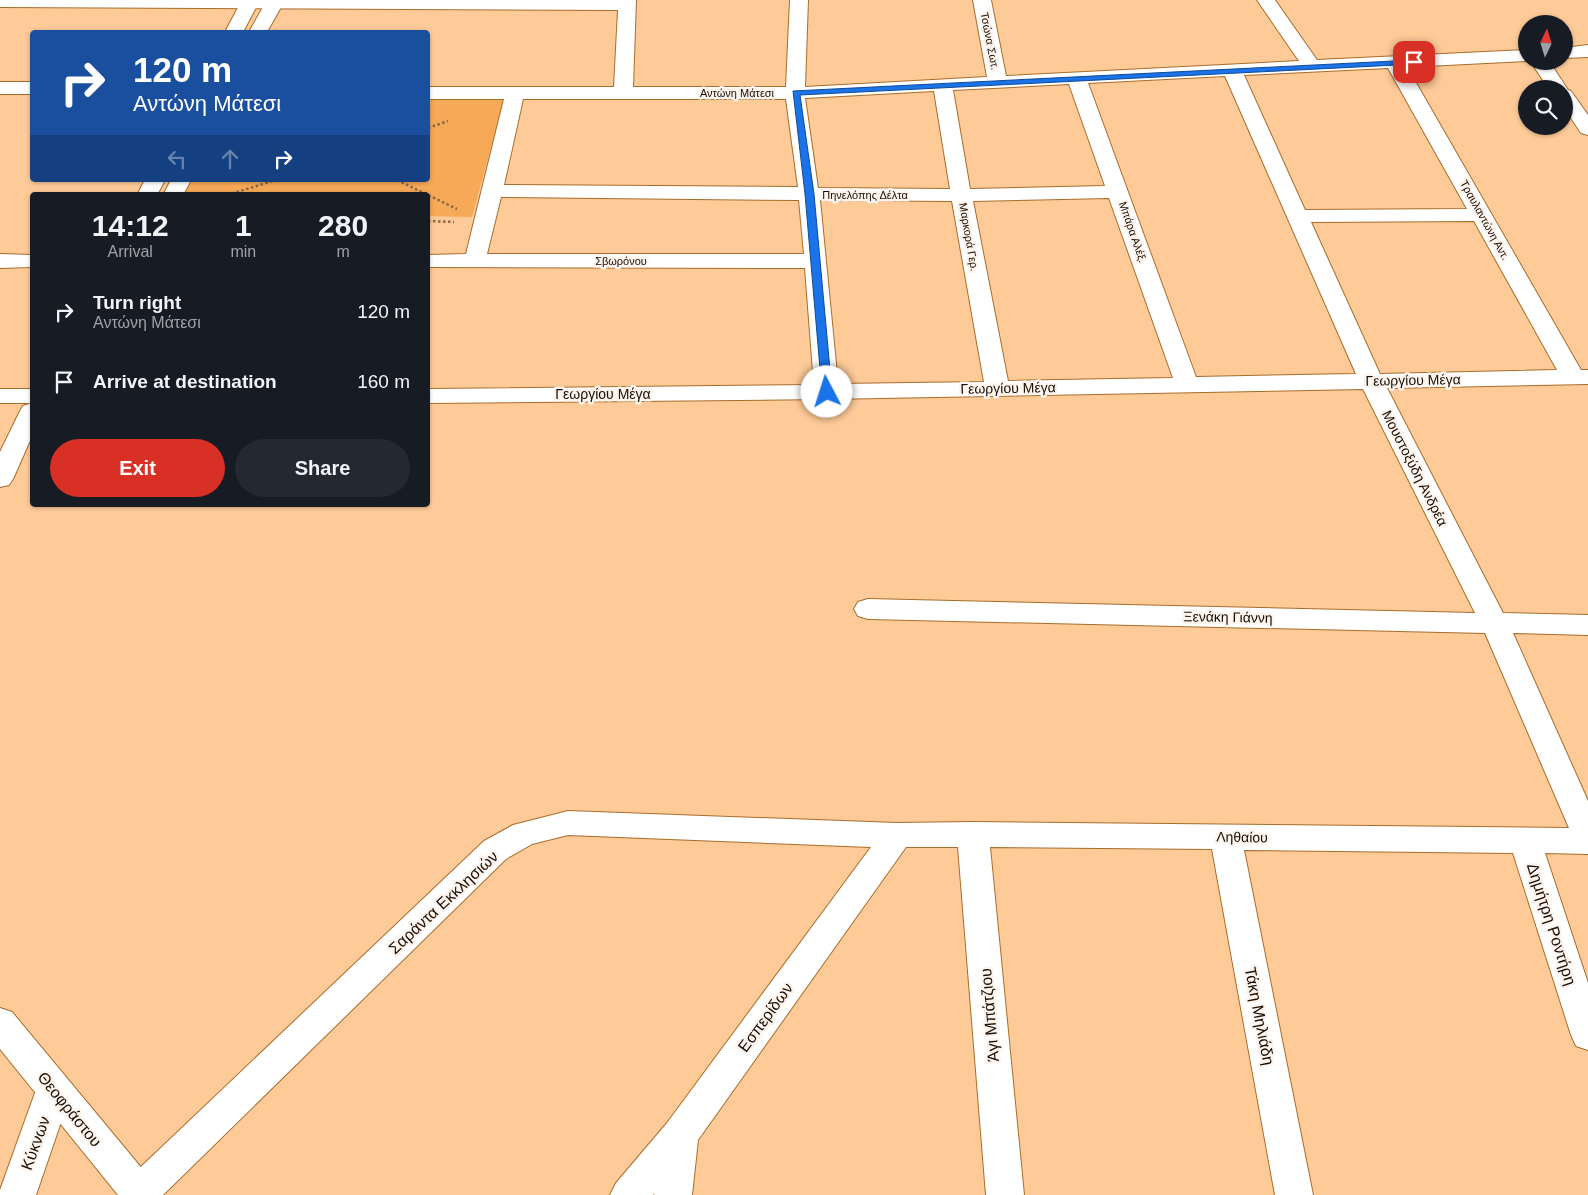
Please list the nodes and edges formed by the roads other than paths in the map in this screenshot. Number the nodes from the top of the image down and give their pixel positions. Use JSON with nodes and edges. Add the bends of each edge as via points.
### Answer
{"nodes":[{"id":1,"x":799,"y":0,"type":"edge"},
{"id":2,"x":982,"y":0,"type":"edge"},
{"id":3,"x":1266,"y":0,"type":"edge"},
{"id":4,"x":0,"y":2,"type":"edge"},
{"id":5,"x":251,"y":2,"type":"edge"},
{"id":6,"x":275,"y":2,"type":"edge"},
{"id":7,"x":446,"y":2,"type":"edge"},
{"id":8,"x":627,"y":2,"type":"edge"},
{"id":9,"x":235,"y":30,"type":"edge"},
{"id":10,"x":259,"y":30,"type":"edge"},
{"id":11,"x":1588,"y":51,"type":"edge"},
{"id":12,"x":1573,"y":52,"type":"edge"},
{"id":13,"x":1518,"y":55,"type":"edge"},
{"id":14,"x":1395,"y":63,"type":"junction"},
{"id":15,"x":1312,"y":67,"type":"junction"},
{"id":16,"x":1233,"y":72,"type":"junction"},
{"id":17,"x":1077,"y":79,"type":"junction"},
{"id":18,"x":998,"y":82,"type":"junction"},
{"id":19,"x":944,"y":86,"type":"junction"},
{"id":20,"x":16,"y":88,"type":"edge"},
{"id":21,"x":430,"y":93,"type":"edge"},
{"id":22,"x":795,"y":93,"type":"junction"},
{"id":23,"x":515,"y":94,"type":"junction"},
{"id":24,"x":624,"y":94,"type":"junction"},
{"id":25,"x":1573,"y":108,"type":"edge"},
{"id":26,"x":0,"y":109,"type":"edge"},
{"id":27,"x":1588,"y":129,"type":"edge"},
{"id":28,"x":492,"y":191,"type":"junction"},
{"id":29,"x":1119,"y":192,"type":"junction"},
{"id":30,"x":810,"y":194,"type":"junction"},
{"id":31,"x":961,"y":195,"type":"junction"},
{"id":32,"x":1482,"y":215,"type":"junction"},
{"id":33,"x":1298,"y":216,"type":"junction"},
{"id":34,"x":0,"y":260,"type":"edge"},
{"id":35,"x":475,"y":260,"type":"junction"},
{"id":36,"x":30,"y":261,"type":"edge"},
{"id":37,"x":430,"y":261,"type":"edge"},
{"id":38,"x":815,"y":261,"type":"junction"},
{"id":39,"x":1580,"y":377,"type":"edge"},
{"id":40,"x":1371,"y":381,"type":"junction"},
{"id":41,"x":1187,"y":385,"type":"junction"},
{"id":42,"x":997,"y":388,"type":"junction"},
{"id":43,"x":827,"y":392,"type":"junction"},
{"id":44,"x":0,"y":396,"type":"edge"},
{"id":45,"x":30,"y":396,"type":"edge"},
{"id":46,"x":430,"y":396,"type":"edge"},
{"id":47,"x":30,"y":415,"type":"edge"},
{"id":48,"x":0,"y":479,"type":"edge"},
{"id":49,"x":868,"y":609,"type":"dead end"},
{"id":50,"x":1495,"y":624,"type":"junction"},
{"id":51,"x":1588,"y":625,"type":"edge"},
{"id":52,"x":973,"y":834,"type":"junction"},
{"id":53,"x":896,"y":835,"type":"junction"},
{"id":54,"x":1588,"y":836,"type":"edge"},
{"id":55,"x":1226,"y":837,"type":"junction"},
{"id":56,"x":1525,"y":841,"type":"junction"},
{"id":57,"x":1588,"y":842,"type":"edge"},
{"id":58,"x":0,"y":1023,"type":"edge"},
{"id":59,"x":1588,"y":1036,"type":"edge"},
{"id":60,"x":54,"y":1090,"type":"junction"},
{"id":61,"x":680,"y":1135,"type":"junction"},
{"id":62,"x":140,"y":1194,"type":"edge"},
{"id":63,"x":16,"y":1195,"type":"edge"},
{"id":64,"x":629,"y":1195,"type":"edge"},
{"id":65,"x":673,"y":1195,"type":"edge"},
{"id":66,"x":1005,"y":1195,"type":"edge"},
{"id":67,"x":1294,"y":1195,"type":"edge"}],
"edges":[{"from":1,"to":22,"type":"street"},
{"from":2,"to":18,"type":"street","name":"Τσώνα Σωτ."},
{"from":3,"to":15,"type":"street"},
{"from":4,"to":5,"type":"street"},
{"from":5,"to":6,"type":"street"},
{"from":5,"to":9,"type":"street"},
{"from":6,"to":7,"type":"street"},
{"from":6,"to":10,"type":"street"},
{"from":7,"to":8,"type":"street"},
{"from":8,"to":24,"type":"street"},
{"from":11,"to":12,"type":"street"},
{"from":13,"to":14,"type":"street","name":"Αντώνη Μάτεσι"},
{"from":14,"to":15,"type":"street","name":"Αντώνη Μάτεσι"},
{"from":14,"to":32,"type":"street","name":"Τραυλαντώνη Αντ."},
{"from":15,"to":16,"type":"street","name":"Αντώνη Μάτεσι"},
{"from":16,"to":17,"type":"street","name":"Αντώνη Μάτεσι"},
{"from":16,"to":33,"type":"street","name":"Μουστοξύδη Ανδρέα"},
{"from":17,"to":18,"type":"street","name":"Αντώνη Μάτεσι"},
{"from":17,"to":29,"type":"street","name":"Μπάρα Αλέξ."},
{"from":18,"to":19,"type":"street","name":"Αντώνη Μάτεσι"},
{"from":19,"to":22,"type":"street","name":"Αντώνη Μάτεσι"},
{"from":19,"to":31,"type":"street","name":"Μαρκορά Γερ."},
{"from":20,"to":26,"type":"street"},
{"from":21,"to":23,"type":"street","name":"Αντώνη Μάτεσι"},
{"from":22,"to":24,"type":"street","name":"Αντώνη Μάτεσι"},
{"from":22,"to":30,"type":"street"},
{"from":23,"to":24,"type":"street","name":"Αντώνη Μάτεσι"},
{"from":23,"to":28,"type":"street"},
{"from":25,"to":27,"type":"street"},
{"from":28,"to":30,"type":"street","name":"Πηνελόπης Δέλτα"},
{"from":28,"to":35,"type":"street"},
{"from":29,"to":31,"type":"street","name":"Πηνελόπης Δέλτα"},
{"from":29,"to":41,"type":"street","name":"Μπάρα Αλέξ."},
{"from":30,"to":31,"type":"street","name":"Πηνελόπης Δέλτα"},
{"from":30,"to":38,"type":"street"},
{"from":31,"to":42,"type":"street","name":"Μαρκορά Γερ."},
{"from":32,"to":33,"type":"street"},
{"from":32,"to":39,"type":"street","name":"Τραυλαντώνη Αντ."},
{"from":33,"to":40,"type":"street","name":"Μουστοξύδη Ανδρέα"},
{"from":34,"to":36,"type":"street"},
{"from":35,"to":37,"type":"street","name":"Σβωρόνου"},
{"from":35,"to":38,"type":"street","name":"Σβωρόνου"},
{"from":38,"to":43,"type":"street"},
{"from":39,"to":40,"type":"street","name":"Γεωργίου Μέγα"},
{"from":40,"to":41,"type":"street","name":"Γεωργίου Μέγα"},
{"from":40,"to":50,"type":"street","name":"Μουστοξύδη Ανδρέα"},
{"from":41,"to":42,"type":"street","name":"Γεωργίου Μέγα"},
{"from":42,"to":43,"type":"street","name":"Γεωργίου Μέγα"},
{"from":43,"to":46,"type":"street","name":"Γεωργίου Μέγα"},
{"from":44,"to":45,"type":"street"},
{"from":47,"to":48,"type":"street"},
{"from":49,"to":50,"type":"street","name":"Ξενάκη Γιάννη"},
{"from":50,"to":51,"type":"street","name":"Ξενάκη Γιάννη"},
{"from":50,"to":54,"type":"street","name":"Μουστοξύδη Ανδρέα"},
{"from":52,"to":53,"type":"street","name":"Ληθαίου"},
{"from":52,"to":55,"type":"street","name":"Ληθαίου"},
{"from":52,"to":66,"type":"street","name":"Άγι Μπάτζιου"},
{"from":53,"to":61,"type":"street","name":"Εσπερίδων"},
{"from":53,"to":62,"type":"street","name":"Σαράντα Εκκλησιών","via":[[568,823],[524,834],[495,850]]},
{"from":55,"to":56,"type":"street","name":"Ληθαίου"},
{"from":55,"to":67,"type":"street","name":"Τάκη Μηλιάδη"},
{"from":56,"to":57,"type":"street","name":"Ληθαίου"},
{"from":56,"to":59,"type":"street","name":"Δημήτρη Ροντήρη"},
{"from":58,"to":60,"type":"street","name":"Θεοφράστου"},
{"from":60,"to":62,"type":"street","name":"Θεοφράστου"},
{"from":60,"to":63,"type":"street","name":"Κύκνων"},
{"from":61,"to":64,"type":"street","name":"Εσπερίδων"},
{"from":61,"to":65,"type":"street"}]}
